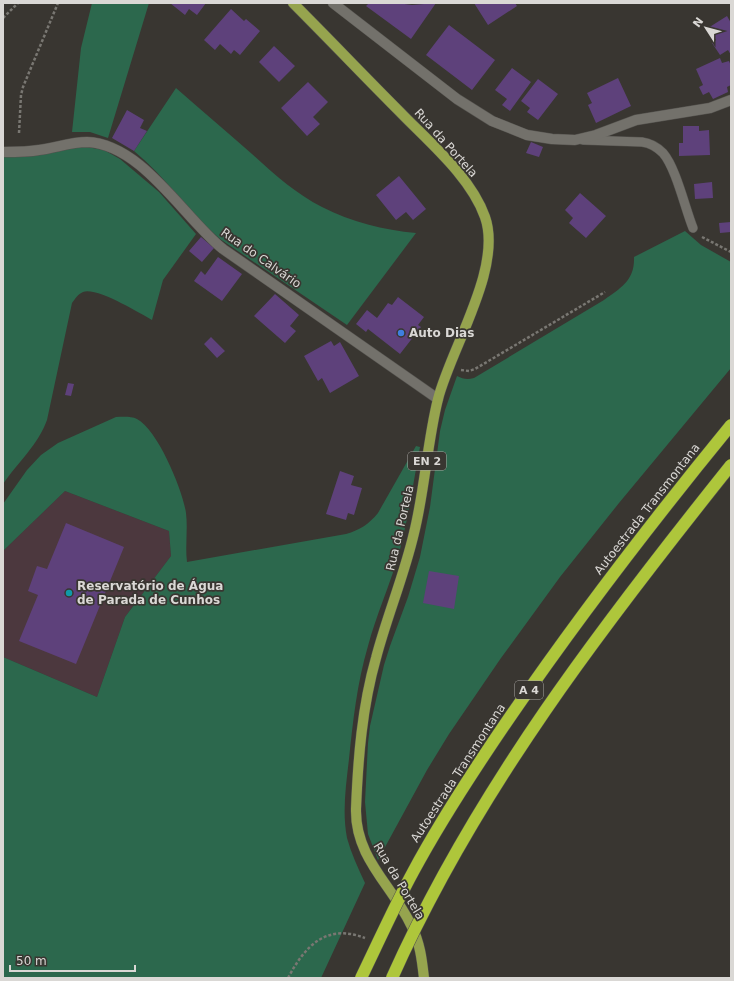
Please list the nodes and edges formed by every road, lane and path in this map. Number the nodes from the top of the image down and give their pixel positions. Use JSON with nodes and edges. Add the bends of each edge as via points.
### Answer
{"nodes":[{"id":1,"x":18,"y":3,"type":"edge"},
{"id":2,"x":58,"y":3,"type":"edge"},
{"id":3,"x":293,"y":3,"type":"edge"},
{"id":4,"x":333,"y":3,"type":"edge"},
{"id":5,"x":3,"y":18,"type":"edge"},
{"id":6,"x":731,"y":100,"type":"edge"},
{"id":7,"x":19,"y":133,"type":"dead end"},
{"id":8,"x":575,"y":140,"type":"junction"},
{"id":9,"x":3,"y":152,"type":"edge"},
{"id":10,"x":693,"y":228,"type":"joint"},
{"id":11,"x":731,"y":252,"type":"edge"},
{"id":12,"x":605,"y":292,"type":"dead end"},
{"id":13,"x":449,"y":367,"type":"junction"},
{"id":14,"x":438,"y":399,"type":"junction"},
{"id":15,"x":731,"y":425,"type":"edge"},
{"id":16,"x":731,"y":465,"type":"edge"},
{"id":17,"x":371,"y":942,"type":"dead end"},
{"id":18,"x":288,"y":978,"type":"edge"},
{"id":19,"x":362,"y":978,"type":"edge"},
{"id":20,"x":392,"y":978,"type":"edge"},
{"id":21,"x":424,"y":978,"type":"edge"}],
"edges":[{"from":1,"to":5,"type":"path"},
{"from":2,"to":7,"type":"path","via":[[23,88]]},
{"from":3,"to":13,"type":"main road","name":"Rua da Portela","number":"EN 2","via":[[451,164],[481,206],[489,229],[488,254],[480,286]]},
{"from":4,"to":8,"type":"street","via":[[452,94],[492,121],[527,135]]},
{"from":6,"to":8,"type":"street","via":[[710,108],[636,120]]},
{"from":8,"to":10,"type":"lane","via":[[642,142],[659,149],[672,168]]},
{"from":9,"to":14,"type":"street","name":"Rua do Calvário","via":[[38,151],[86,142],[99,144],[126,156],[150,174],[219,246]]},
{"from":10,"to":11,"type":"path","via":[[704,239]]},
{"from":12,"to":13,"type":"path","via":[[472,370]]},
{"from":13,"to":14,"type":"main road","name":"Rua da Portela","number":"EN 2"},
{"from":14,"to":21,"type":"main road","name":"Rua da Portela","number":"EN 2","via":[[415,529],[370,683],[362,733],[356,812],[356,826],[370,862],[410,922],[417,937]]},
{"from":15,"to":19,"type":"highway","name":"Autoestrada Transmontana","number":"A 4","bridge":true,"via":[[576,622],[485,754],[413,872]]},
{"from":16,"to":20,"type":"highway","number":"A 4","bridge":true,"via":[[594,642],[503,774],[442,875]]},
{"from":17,"to":18,"type":"path","via":[[354,934],[326,936],[310,946]]}]}
